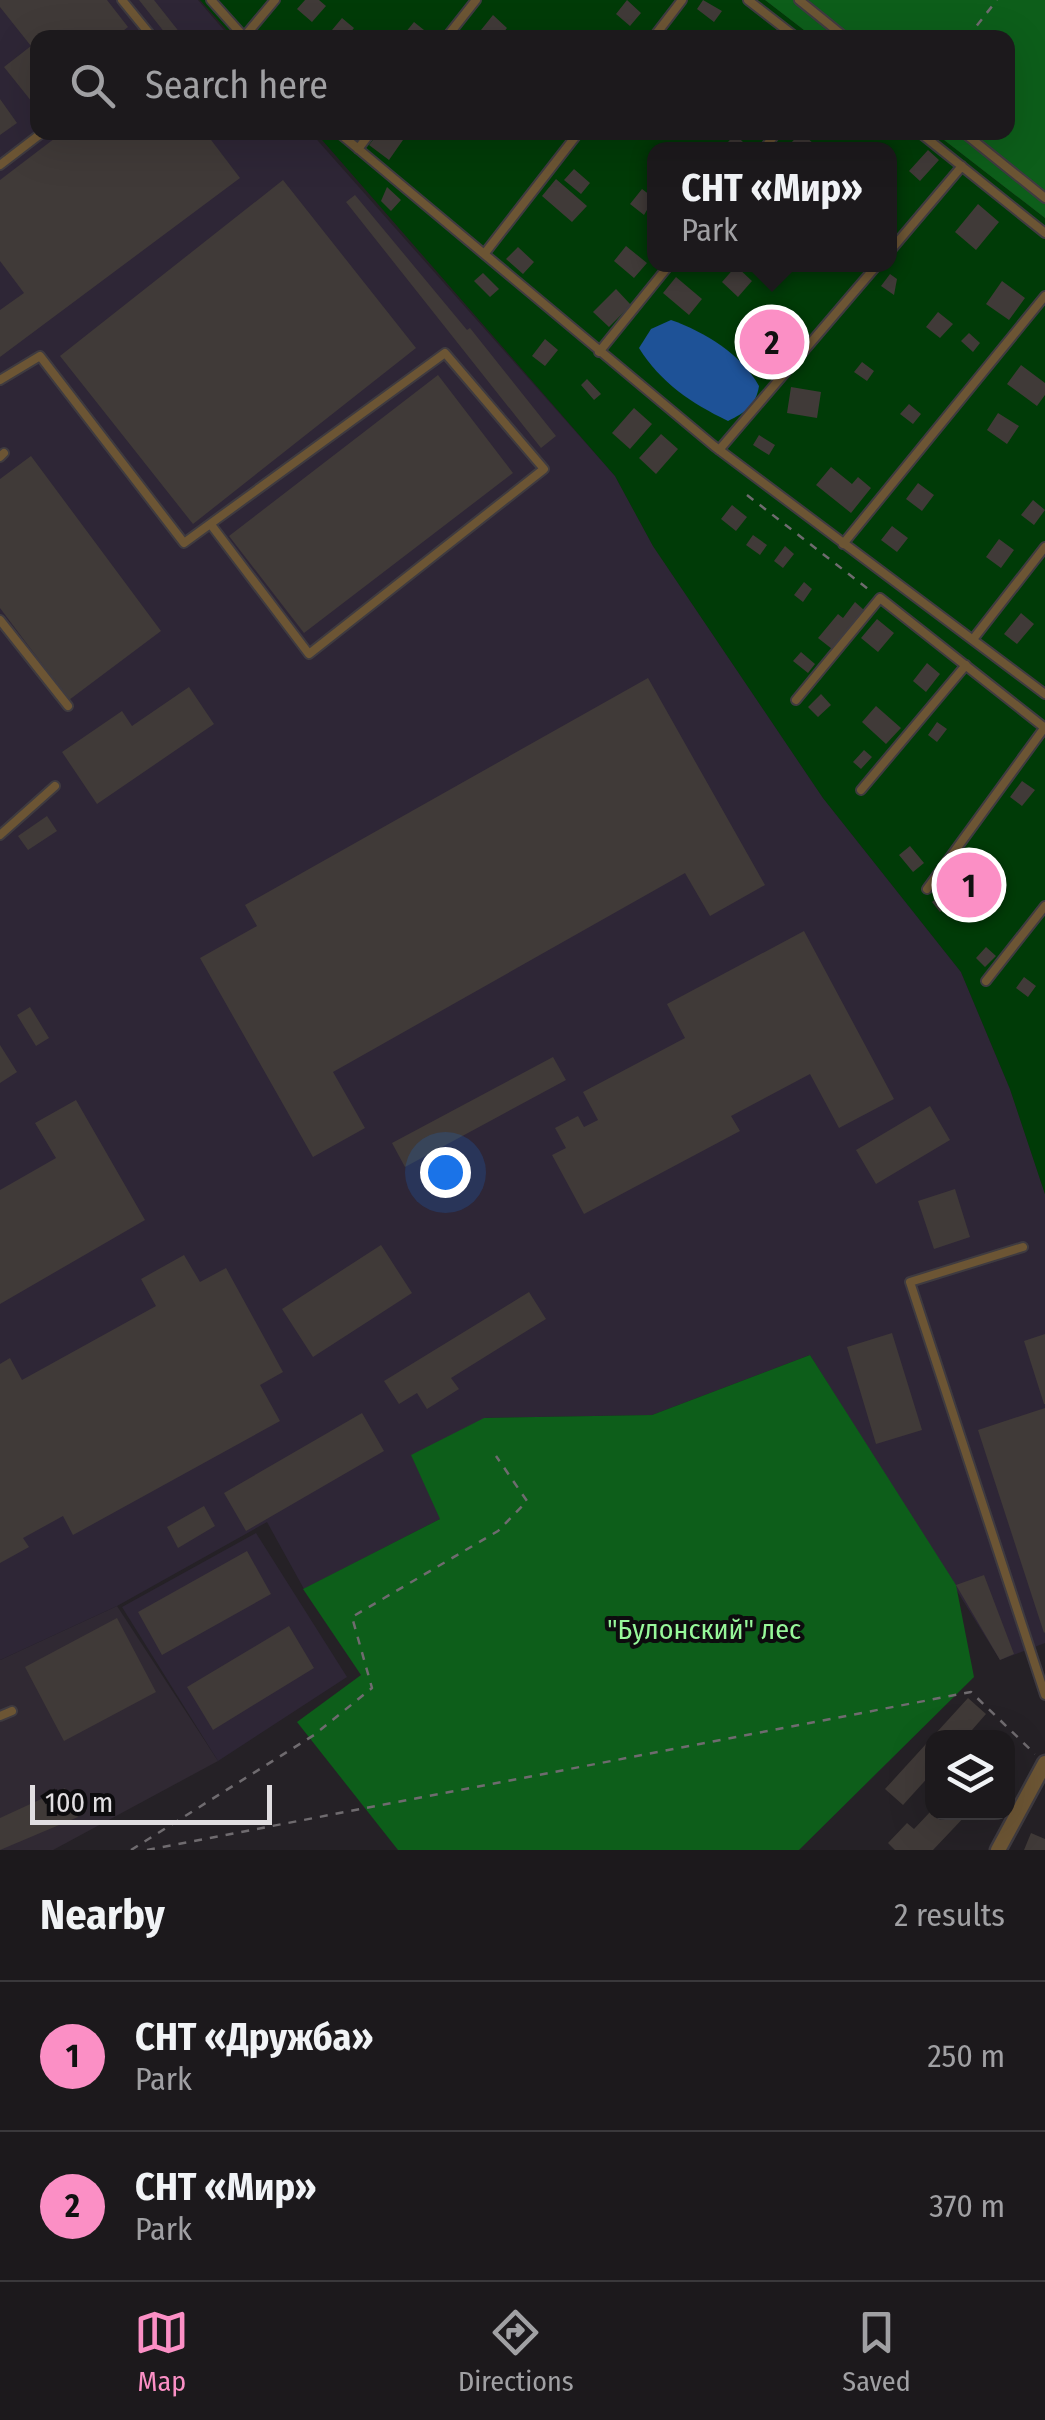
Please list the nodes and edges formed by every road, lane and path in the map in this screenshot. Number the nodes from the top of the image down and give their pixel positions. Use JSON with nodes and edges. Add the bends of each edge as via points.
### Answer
{"nodes":[{"id":1,"x":122,"y":0,"type":"edge"},
{"id":2,"x":211,"y":0,"type":"edge"},
{"id":3,"x":275,"y":0,"type":"edge"},
{"id":4,"x":476,"y":0,"type":"edge"},
{"id":5,"x":682,"y":0,"type":"edge"},
{"id":6,"x":748,"y":0,"type":"edge"},
{"id":7,"x":800,"y":0,"type":"edge"},
{"id":8,"x":997,"y":0,"type":"edge"},
{"id":9,"x":146,"y":30,"type":"edge"},
{"id":10,"x":239,"y":30,"type":"edge"},
{"id":11,"x":251,"y":30,"type":"edge"},
{"id":12,"x":452,"y":30,"type":"edge"},
{"id":13,"x":659,"y":30,"type":"edge"},
{"id":14,"x":787,"y":30,"type":"edge"},
{"id":15,"x":836,"y":30,"type":"edge"},
{"id":16,"x":973,"y":30,"type":"edge"},
{"id":17,"x":34,"y":140,"type":"edge"},
{"id":18,"x":347,"y":140,"type":"edge"},
{"id":19,"x":365,"y":140,"type":"edge"},
{"id":20,"x":573,"y":140,"type":"edge"},
{"id":21,"x":930,"y":140,"type":"edge"},
{"id":22,"x":974,"y":140,"type":"edge"},
{"id":23,"x":358,"y":149,"type":"junction"},
{"id":24,"x":0,"y":166,"type":"edge"},
{"id":25,"x":962,"y":166,"type":"junction"},
{"id":26,"x":1045,"y":198,"type":"edge"},
{"id":27,"x":1045,"y":234,"type":"edge"},
{"id":28,"x":897,"y":243,"type":"edge"},
{"id":29,"x":484,"y":253,"type":"junction"},
{"id":30,"x":664,"y":272,"type":"edge"},
{"id":31,"x":871,"y":272,"type":"edge"},
{"id":32,"x":1045,"y":296,"type":"edge"},
{"id":33,"x":599,"y":352,"type":"junction"},
{"id":34,"x":0,"y":380,"type":"edge"},
{"id":35,"x":719,"y":450,"type":"junction"},
{"id":36,"x":747,"y":495,"type":"dead end"},
{"id":37,"x":212,"y":526,"type":"junction"},
{"id":38,"x":843,"y":544,"type":"junction"},
{"id":39,"x":1045,"y":547,"type":"edge"},
{"id":40,"x":880,"y":598,"type":"junction"},
{"id":41,"x":0,"y":620,"type":"edge"},
{"id":42,"x":974,"y":638,"type":"junction"},
{"id":43,"x":966,"y":664,"type":"junction"},
{"id":44,"x":1045,"y":694,"type":"edge"},
{"id":45,"x":796,"y":700,"type":"dead end"},
{"id":46,"x":68,"y":706,"type":"dead end"},
{"id":47,"x":1045,"y":727,"type":"edge"},
{"id":48,"x":56,"y":786,"type":"dead end"},
{"id":49,"x":861,"y":790,"type":"dead end"},
{"id":50,"x":0,"y":834,"type":"edge"},
{"id":51,"x":927,"y":890,"type":"dead end"},
{"id":52,"x":1045,"y":906,"type":"edge"},
{"id":53,"x":986,"y":981,"type":"dead end"},
{"id":54,"x":1023,"y":1246,"type":"dead end"},
{"id":55,"x":496,"y":1456,"type":"dead end"},
{"id":56,"x":1045,"y":1695,"type":"edge"},
{"id":57,"x":12,"y":1711,"type":"dead end"},
{"id":58,"x":0,"y":1716,"type":"edge"},
{"id":59,"x":1045,"y":1764,"type":"edge"},
{"id":60,"x":131,"y":1850,"type":"edge"},
{"id":61,"x":147,"y":1850,"type":"edge"},
{"id":62,"x":998,"y":1850,"type":"edge"}],
"edges":[{"from":1,"to":9,"type":"lane"},
{"from":2,"to":10,"type":"lane"},
{"from":3,"to":11,"type":"lane"},
{"from":4,"to":12,"type":"lane"},
{"from":5,"to":13,"type":"lane"},
{"from":6,"to":14,"type":"lane"},
{"from":7,"to":15,"type":"lane"},
{"from":8,"to":16,"type":"path"},
{"from":17,"to":24,"type":"lane"},
{"from":18,"to":23,"type":"lane"},
{"from":19,"to":23,"type":"lane"},
{"from":20,"to":29,"type":"lane"},
{"from":21,"to":25,"type":"lane"},
{"from":22,"to":26,"type":"lane"},
{"from":23,"to":29,"type":"lane"},
{"from":25,"to":27,"type":"lane"},
{"from":25,"to":28,"type":"lane"},
{"from":29,"to":33,"type":"lane"},
{"from":30,"to":33,"type":"lane"},
{"from":31,"to":35,"type":"lane"},
{"from":32,"to":38,"type":"lane"},
{"from":33,"to":35,"type":"lane"},
{"from":34,"to":37,"type":"lane","via":[[40,356],[184,543]]},
{"from":35,"to":38,"type":"lane"},
{"from":36,"to":40,"type":"path"},
{"from":37,"to":37,"type":"lane","via":[[310,654],[544,469],[445,352]]},
{"from":38,"to":42,"type":"lane"},
{"from":39,"to":42,"type":"lane"},
{"from":40,"to":43,"type":"lane"},
{"from":40,"to":45,"type":"lane"},
{"from":41,"to":46,"type":"lane"},
{"from":42,"to":44,"type":"lane"},
{"from":43,"to":47,"type":"lane"},
{"from":43,"to":49,"type":"lane"},
{"from":47,"to":51,"type":"lane"},
{"from":48,"to":50,"type":"lane"},
{"from":52,"to":53,"type":"lane"},
{"from":54,"to":56,"type":"lane","via":[[910,1282]]},
{"from":55,"to":60,"type":"path","via":[[527,1501],[498,1530],[352,1617],[372,1688],[314,1735]]},
{"from":57,"to":58,"type":"lane"},
{"from":59,"to":61,"type":"path","via":[[971,1692]]},
{"from":59,"to":62,"type":"street"}]}
